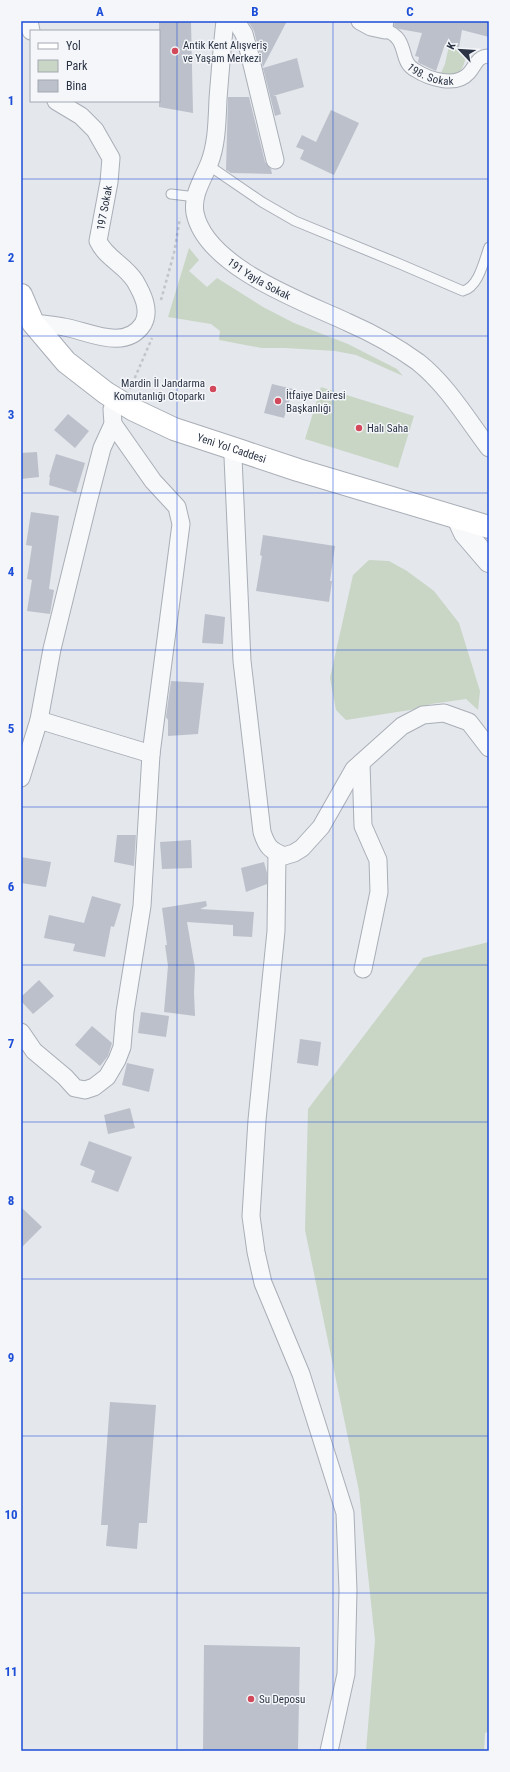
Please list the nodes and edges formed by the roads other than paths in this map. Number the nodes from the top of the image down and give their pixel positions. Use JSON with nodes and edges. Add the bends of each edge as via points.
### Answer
{"nodes":[{"id":1,"x":225,"y":21,"type":"edge"},
{"id":2,"x":236,"y":21,"type":"edge"},
{"id":3,"x":360,"y":21,"type":"edge"},
{"id":4,"x":386,"y":26,"type":"edge"},
{"id":5,"x":489,"y":56,"type":"edge"},
{"id":6,"x":58,"y":102,"type":"edge"},
{"id":7,"x":275,"y":160,"type":"dead end"},
{"id":8,"x":208,"y":165,"type":"junction"},
{"id":9,"x":171,"y":194,"type":"dead end"},
{"id":10,"x":196,"y":196,"type":"junction"},
{"id":11,"x":489,"y":247,"type":"edge"},
{"id":12,"x":21,"y":295,"type":"edge"},
{"id":13,"x":27,"y":318,"type":"edge"},
{"id":14,"x":113,"y":417,"type":"junction"},
{"id":15,"x":489,"y":448,"type":"edge"},
{"id":16,"x":233,"y":457,"type":"junction"},
{"id":17,"x":462,"y":525,"type":"junction"},
{"id":18,"x":489,"y":527,"type":"edge"},
{"id":19,"x":489,"y":539,"type":"edge"},
{"id":20,"x":489,"y":561,"type":"edge"},
{"id":21,"x":39,"y":720,"type":"junction"},
{"id":22,"x":489,"y":748,"type":"edge"},
{"id":23,"x":151,"y":754,"type":"junction"},
{"id":24,"x":361,"y":763,"type":"junction"},
{"id":25,"x":22,"y":776,"type":"edge"},
{"id":26,"x":277,"y":853,"type":"junction"},
{"id":27,"x":362,"y":968,"type":"dead end"},
{"id":28,"x":21,"y":1032,"type":"edge"},
{"id":29,"x":330,"y":1751,"type":"edge"}],
"edges":[{"from":1,"to":8,"type":"street","name":"191 Yayla Sokak","via":[[216,134]]},
{"from":2,"to":7,"type":"street","via":[[244,34]]},
{"from":3,"to":4,"type":"street","via":[[371,27]]},
{"from":4,"to":5,"type":"street","name":"198. Sokak","via":[[398,38],[410,68],[439,81],[460,79],[468,74],[478,59]]},
{"from":6,"to":13,"type":"street","name":"197 Sokak","via":[[81,116],[95,130],[111,158],[98,241],[102,250],[134,279],[146,305],[146,314],[137,331],[127,336],[112,338]]},
{"from":8,"to":10,"type":"street","name":"191 Yayla Sokak"},
{"from":8,"to":11,"type":"lane","via":[[295,221],[457,290],[468,290],[474,283]]},
{"from":9,"to":10,"type":"lane"},
{"from":10,"to":15,"type":"street","name":"191 Yayla Sokak","via":[[195,214],[202,230],[223,256],[277,290],[373,335],[418,362],[445,390]]},
{"from":12,"to":13,"type":"main road","name":"Yeni Yol Caddesi"},
{"from":13,"to":14,"type":"main road","name":"Yeni Yol Caddesi","via":[[48,352]]},
{"from":13,"to":17,"type":"main road","name":"Yeni Yol Caddesi","via":[[66,362],[106,393],[155,420],[174,429]]},
{"from":14,"to":16,"type":"main road","name":"Yeni Yol Caddesi"},
{"from":14,"to":21,"type":"street","via":[[102,448],[52,649]]},
{"from":14,"to":23,"type":"street","via":[[153,481],[177,507],[181,524]]},
{"from":16,"to":17,"type":"main road","name":"Yeni Yol Caddesi"},
{"from":16,"to":26,"type":"street","via":[[242,661],[262,832],[270,850]]},
{"from":17,"to":18,"type":"main road","name":"Yeni Yol Caddesi"},
{"from":17,"to":19,"type":"main road","name":"Yeni Yol Caddesi"},
{"from":17,"to":20,"type":"street"},
{"from":21,"to":23,"type":"street"},
{"from":21,"to":25,"type":"street"},
{"from":22,"to":24,"type":"street","via":[[469,722],[444,713],[423,715],[402,726]]},
{"from":23,"to":28,"type":"street","via":[[142,906],[122,1047],[117,1060],[107,1077],[94,1087],[85,1090],[75,1088],[34,1051]]},
{"from":24,"to":26,"type":"street","via":[[354,768],[321,827],[302,848],[284,856]]},
{"from":24,"to":27,"type":"street","via":[[363,826],[378,860],[379,892]]},
{"from":26,"to":29,"type":"street","via":[[276,931],[256,1120],[251,1216],[263,1283],[301,1374],[344,1513],[348,1590],[346,1674]]}]}
